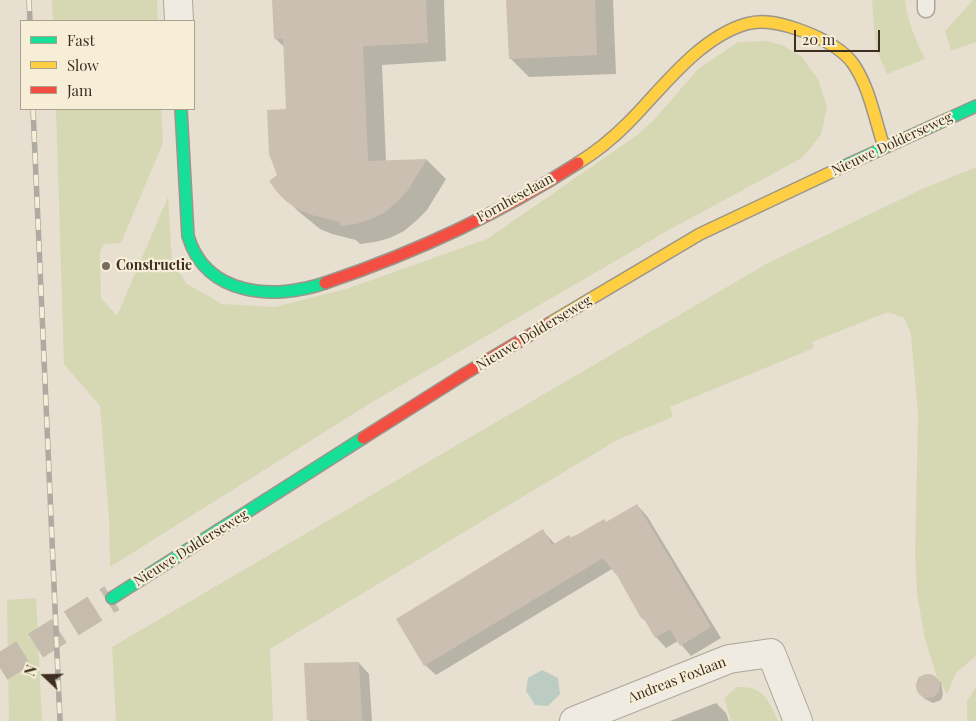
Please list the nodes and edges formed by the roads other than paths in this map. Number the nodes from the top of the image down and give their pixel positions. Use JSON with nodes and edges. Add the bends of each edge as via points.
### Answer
{"nodes":[{"id":1,"x":178,"y":0,"type":"edge"},
{"id":2,"x":179,"y":20,"type":"edge"},
{"id":3,"x":976,"y":106,"type":"edge"},
{"id":4,"x":181,"y":110,"type":"edge"},
{"id":5,"x":884,"y":147,"type":"junction"},
{"id":6,"x":112,"y":598,"type":"tunnel mouth"},
{"id":7,"x":574,"y":721,"type":"edge"},
{"id":8,"x":798,"y":721,"type":"edge"}],
"edges":[{"from":1,"to":2,"type":"street"},
{"from":3,"to":5,"type":"street","name":"Nieuwe Dolderseweg"},
{"from":4,"to":5,"type":"street","name":"Fornheselaan","via":[[188,236],[195,255],[215,276],[229,284],[265,293],[317,286],[392,259],[504,207],[585,158],[626,126],[689,61],[715,39],[738,26],[764,21],[787,25],[831,45],[853,63]]},
{"from":5,"to":6,"type":"street","name":"Nieuwe Dolderseweg","via":[[700,234],[466,373]]},
{"from":7,"to":8,"type":"street","name":"Andreas Foxlaan","via":[[729,659],[770,653]]}]}
